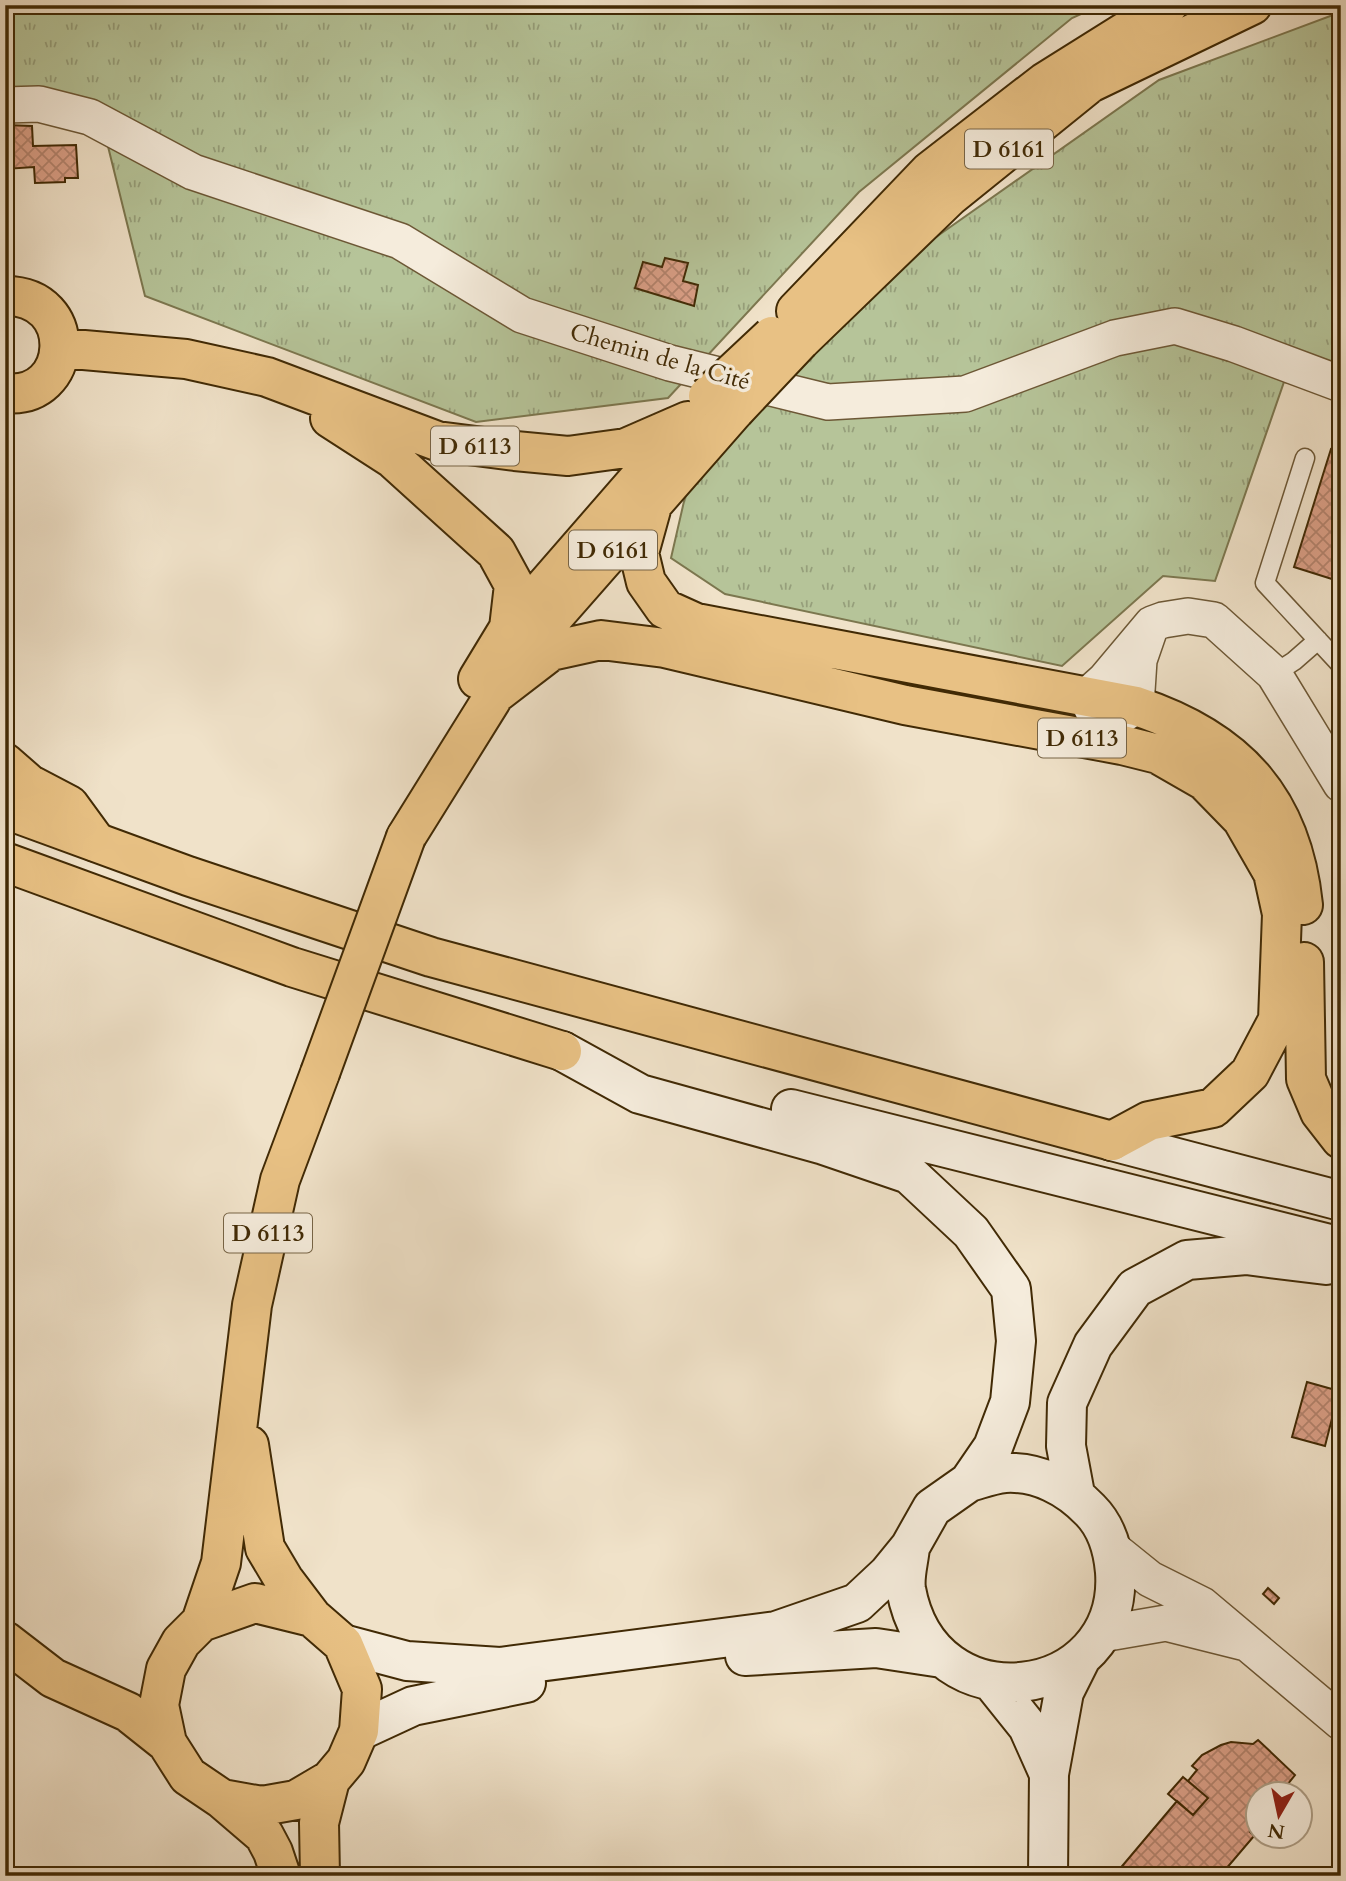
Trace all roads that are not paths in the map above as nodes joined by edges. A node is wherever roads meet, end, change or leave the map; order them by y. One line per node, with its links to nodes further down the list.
1 (1168, 5): 5 (main road, D 6161)
2 (1252, 5): 5 (main road, D 6161)
3 (5, 105): 8 (street, Chemin de la Cité)
4 (5, 296): 6 (main road)
5 (786, 339): 10 (main road, D 6161, bridge)
6 (61, 348): 7 (main road, D 6113); 9 (main road)
7 (267, 377): 10 (main road, D 6113); 14 (main road, D 6113)
8 (1341, 384)
9 (8, 396)
10 (711, 409): 12 (main road, D 6161); 14 (main road, D 6161)
11 (1305, 458): 15 (lane)
12 (652, 506): 18 (main road, D 6161); 20 (main road, D 6113)
13 (1152, 624): 17 (street); 19 (street); 20 (street)
14 (509, 628): 24 (main road, D 6113)
15 (1318, 640): 16 (lane); 17 (lane)
16 (1341, 665)
17 (1274, 674): 22 (street)
18 (495, 694): 20 (main road, D 6113); 24 (main road, D 6113)
19 (1136, 706): 20 (main road, D 6113); 28 (main road, D 6113)
20 (1103, 724): 29 (main road, D 6113)
21 (5, 762): 25 (main road)
22 (1341, 783)
23 (5, 809): 25 (main road)
24 (406, 836): 33 (main road, D 6113, bridge)
25 (96, 842): 29 (main road)
26 (5, 862): 27 (main road)
27 (562, 1051): 31 (main road); 34 (main road)
28 (1341, 1139)
29 (1112, 1141): 30 (main road)
30 (1341, 1202)
31 (1341, 1247)
32 (1341, 1267): 35 (main road)
33 (242, 1398): 38 (main road, D 6113); 39 (main road, D 6113)
34 (969, 1482): 35 (main road); 36 (main road)
35 (1075, 1494): 37 (main road)
36 (910, 1547): 42 (main road); 44 (main road)
37 (1114, 1550): 41 (street); 43 (main road)
38 (312, 1617): 39 (main road); 42 (main road)
39 (201, 1622): 48 (main road)
40 (5, 1641): 48 (main road)
41 (1248, 1643): 43 (street); 46 (street)
42 (343, 1644): 47 (main road)
43 (1092, 1646): 45 (main road); 49 (main road)
44 (942, 1658): 45 (main road); 47 (main road)
45 (992, 1682): 49 (main road)
46 (1341, 1721)
47 (359, 1731): 50 (main road)
48 (167, 1743): 51 (main road)
49 (1049, 1774): 54 (main road)
50 (330, 1780): 51 (main road); 53 (main road)
51 (222, 1799): 52 (main road)
52 (281, 1876)
53 (320, 1876)
54 (1048, 1876)

